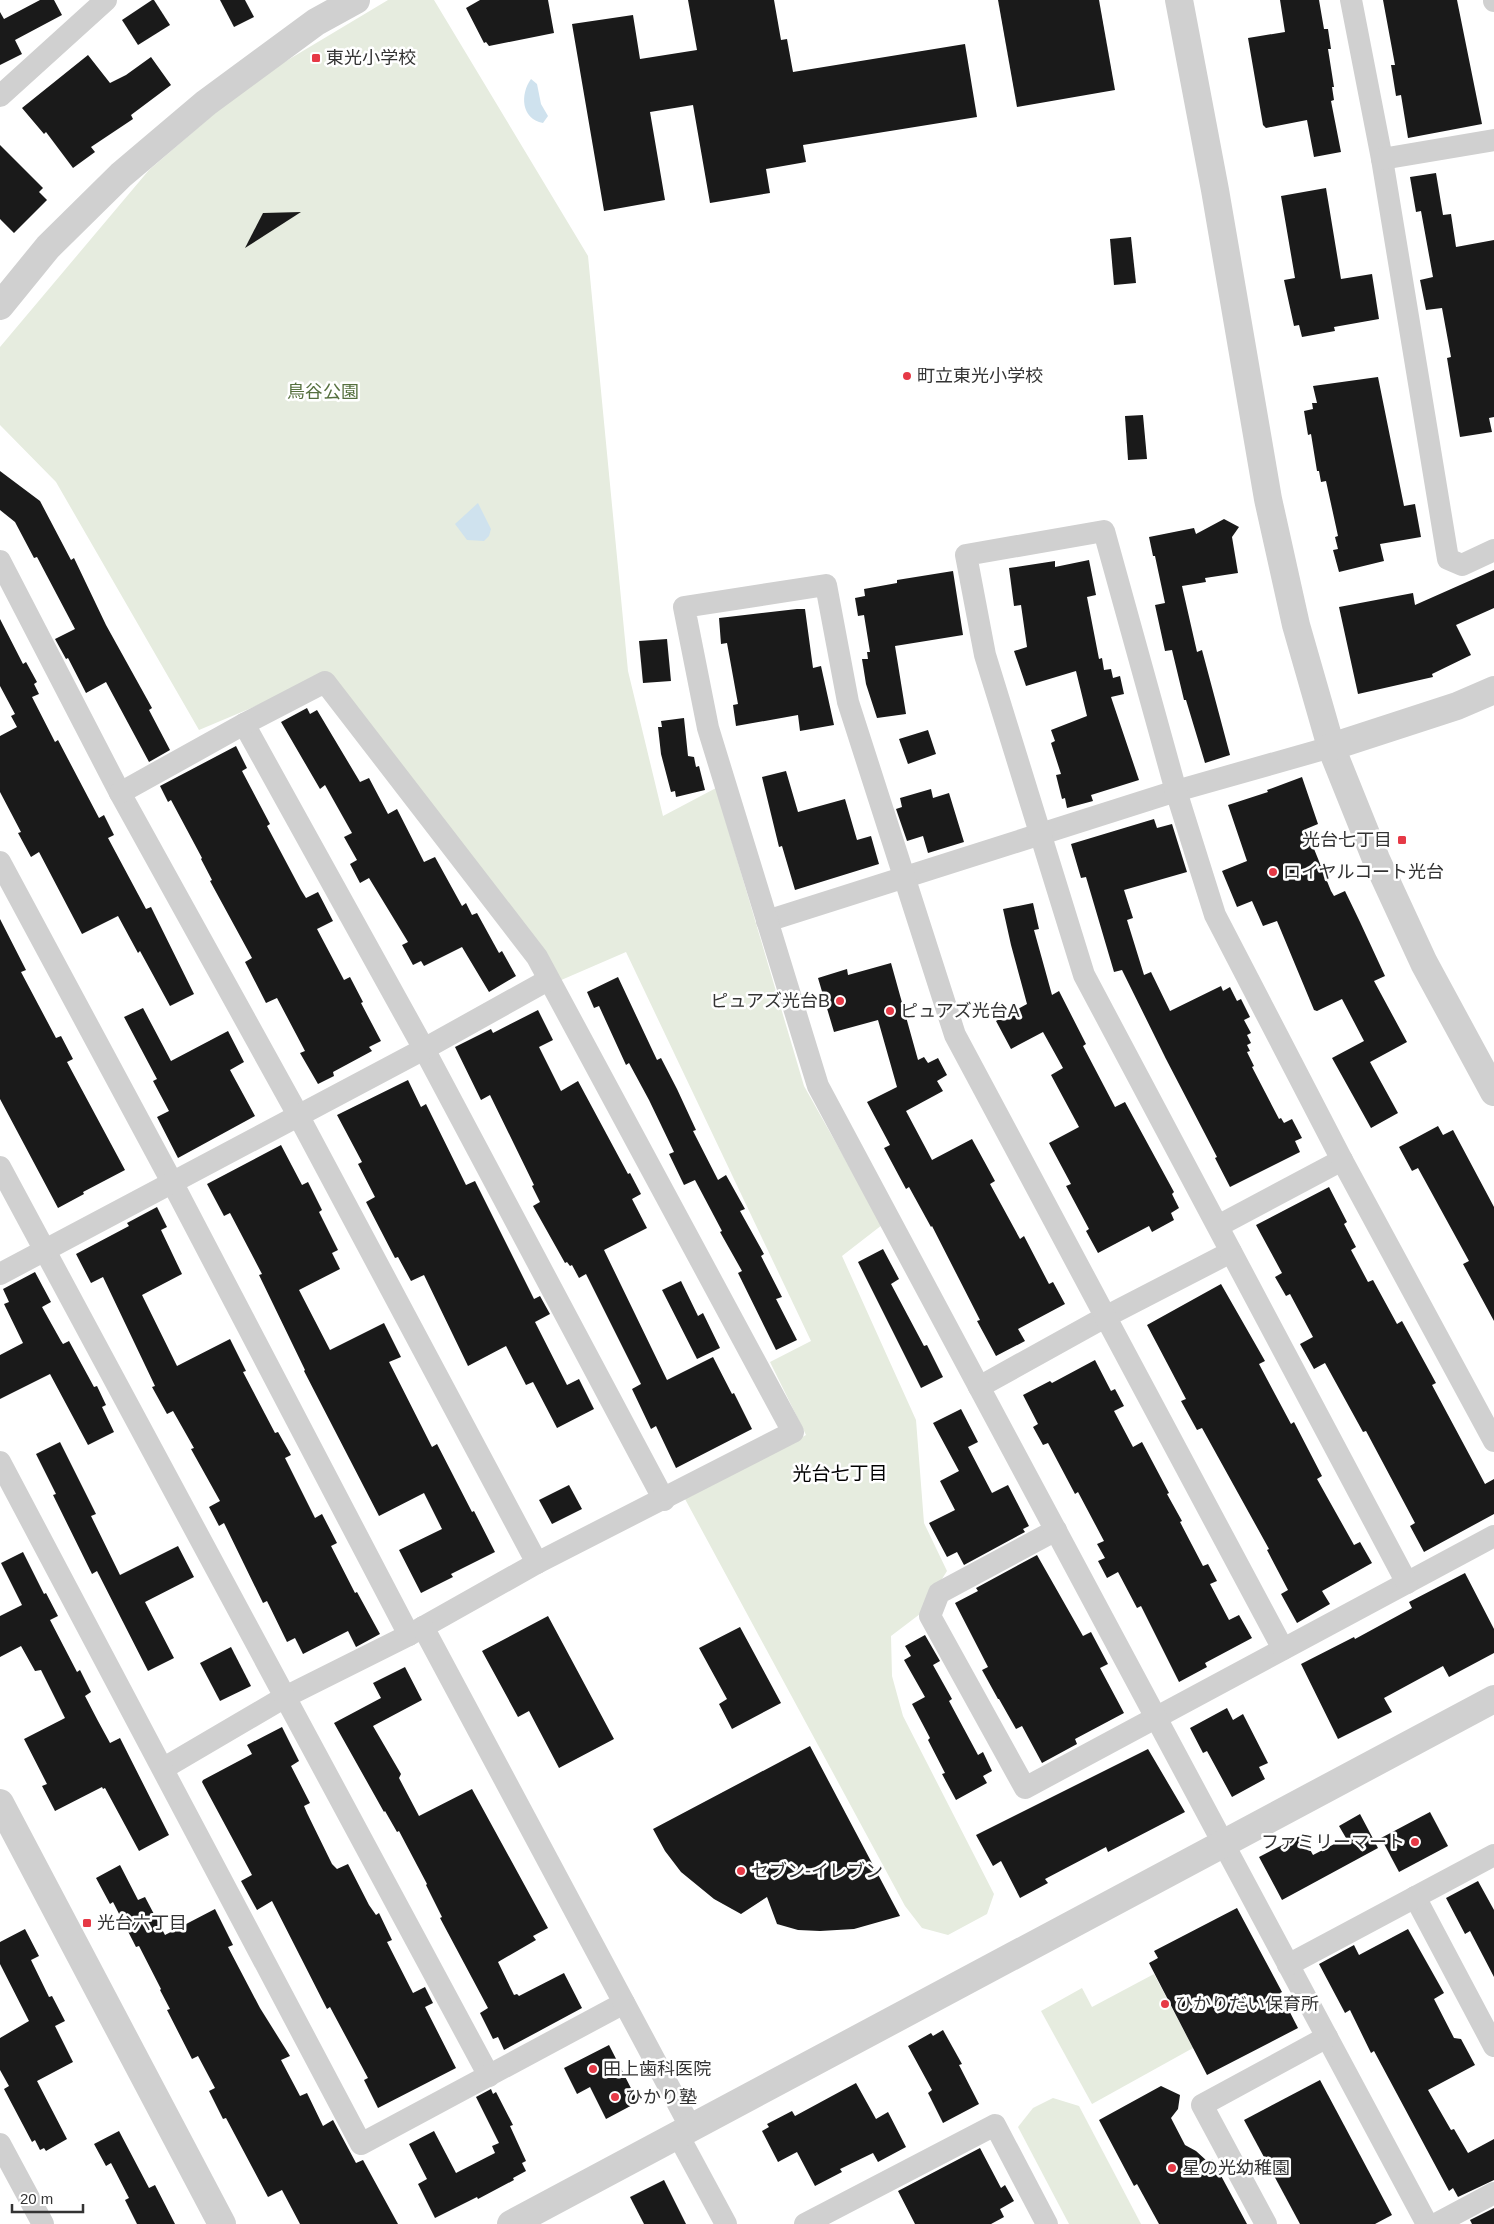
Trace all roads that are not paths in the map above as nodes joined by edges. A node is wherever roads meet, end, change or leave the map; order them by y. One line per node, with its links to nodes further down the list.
1 (356, 0): 8 (street)
2 (1179, 0): 13 (street)
3 (1351, 0): 7 (street)
4 (99, 2): 5 (street)
5 (0, 96)
6 (1494, 140): 7 (street)
7 (1382, 160): 9 (street)
8 (0, 306)
9 (1494, 550)
10 (0, 561): 15 (street)
11 (1494, 690): 13 (street)
12 (244, 724): 15 (street); 20 (street); 21 (street)
13 (1331, 746): 14 (street); 22 (street)
14 (1176, 791): 16 (street); 16 (street); 24 (street)
15 (120, 792): 23 (street)
16 (1040, 835): 18 (street); 27 (street)
17 (0, 862): 26 (street)
18 (903, 877): 19 (street); 19 (street); 31 (street)
19 (767, 921): 32 (street)
20 (548, 980): 21 (street); 35 (street)
21 (424, 1049): 23 (street); 35 (street)
22 (1494, 1092)
23 (298, 1115): 26 (street); 38 (street)
24 (1342, 1160): 27 (street); 33 (street)
25 (0, 1167): 28 (street)
26 (172, 1182): 28 (street); 40 (street)
27 (1218, 1226): 29 (street)
28 (45, 1249): 30 (street); 42 (street)
29 (1231, 1252): 31 (street); 39 (street)
30 (0, 1274)
31 (1106, 1316): 32 (street); 41 (street)
32 (979, 1387): 36 (street)
33 (1494, 1441)
34 (0, 1462): 45 (street)
35 (664, 1500): 38 (street)
36 (1056, 1530): 44 (street); 44 (street)
37 (1494, 1536): 39 (street)
38 (537, 1563): 40 (street)
39 (1408, 1583): 41 (street)
40 (416, 1631): 42 (street); 51 (street)
41 (1283, 1649): 44 (street)
42 (286, 1697): 45 (street); 54 (street)
43 (1494, 1699): 47 (street)
44 (1156, 1718): 47 (street)
45 (164, 1768): 54 (street)
46 (0, 1803): 59 (street)
47 (1223, 1843): 50 (street); 55 (street)
48 (1494, 1855): 49 (street)
49 (1414, 1897): 50 (street); 53 (street)
50 (1288, 1965): 52 (street)
51 (624, 2003): 54 (street); 55 (street)
52 (1327, 2037): 64 (street); 65 (street)
53 (1494, 2046)
54 (489, 2076)
55 (684, 2131): 60 (street); 61 (street)
56 (0, 2144): 58 (street)
57 (1494, 2193): 66 (street)
58 (43, 2224)
59 (222, 2224)
60 (511, 2224)
61 (726, 2224)
62 (805, 2224): 63 (street)
63 (1046, 2224)
64 (1266, 2224)
65 (1427, 2224)
66 (1436, 2224)

